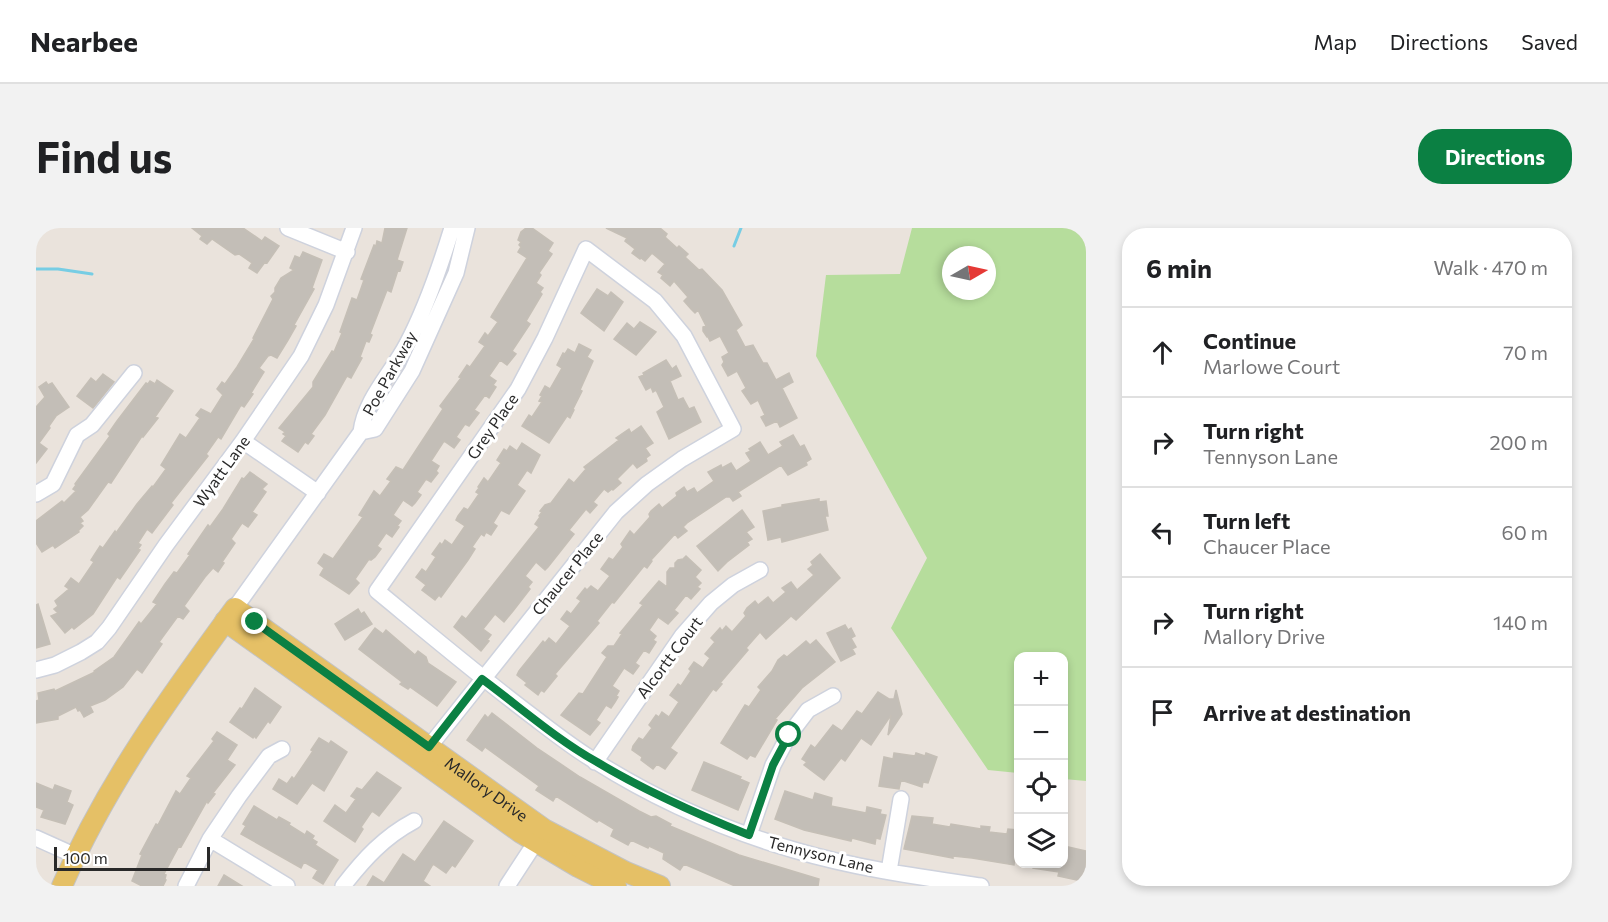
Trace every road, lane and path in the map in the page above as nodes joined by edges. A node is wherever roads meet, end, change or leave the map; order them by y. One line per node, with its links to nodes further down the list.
1 (288, 228): 6 (street)
2 (354, 228): 6 (street, Wyatt Lane)
3 (452, 228): 8 (street, Poe Parkway)
4 (467, 228): 8 (street, Poe Parkway)
5 (586, 249): 13 (street, Grey Place); 16 (street, Chaucer Place)
6 (347, 252): 9 (street, Wyatt Lane)
7 (134, 373): 11 (street)
8 (362, 432): 10 (street)
9 (243, 441): 10 (street); 15 (street, Wyatt Lane)
10 (318, 493): 14 (street)
11 (36, 494)
12 (760, 570): 20 (street, Alcortt Court)
13 (377, 591): 16 (street, Tennyson Lane)
14 (230, 614): 18 (main road, Mallory Drive); 24 (main road); 27 (main road)
15 (36, 670)
16 (482, 679): 18 (street, Chaucer Place); 20 (street, Tennyson Lane)
17 (833, 696): 23 (street)
18 (429, 747): 24 (main road, Mallory Drive)
19 (282, 749): 26 (street)
20 (595, 762): 23 (street, Tennyson Lane)
21 (901, 799): 28 (street)
22 (414, 821): 33 (street)
23 (749, 835): 28 (street, Tennyson Lane)
24 (540, 836): 34 (street); 35 (main road); 36 (main road, Mallory Drive)
25 (36, 838): 27 (street)
26 (210, 840): 31 (street); 32 (street)
27 (76, 856): 30 (main road)
28 (889, 871): 29 (street, Tennyson Lane)
29 (958, 884): 37 (street, Tennyson Lane)
30 (62, 886)
31 (186, 886)
32 (287, 886)
33 (343, 886)
34 (507, 886)
35 (616, 886)
36 (660, 886)
37 (981, 886)

